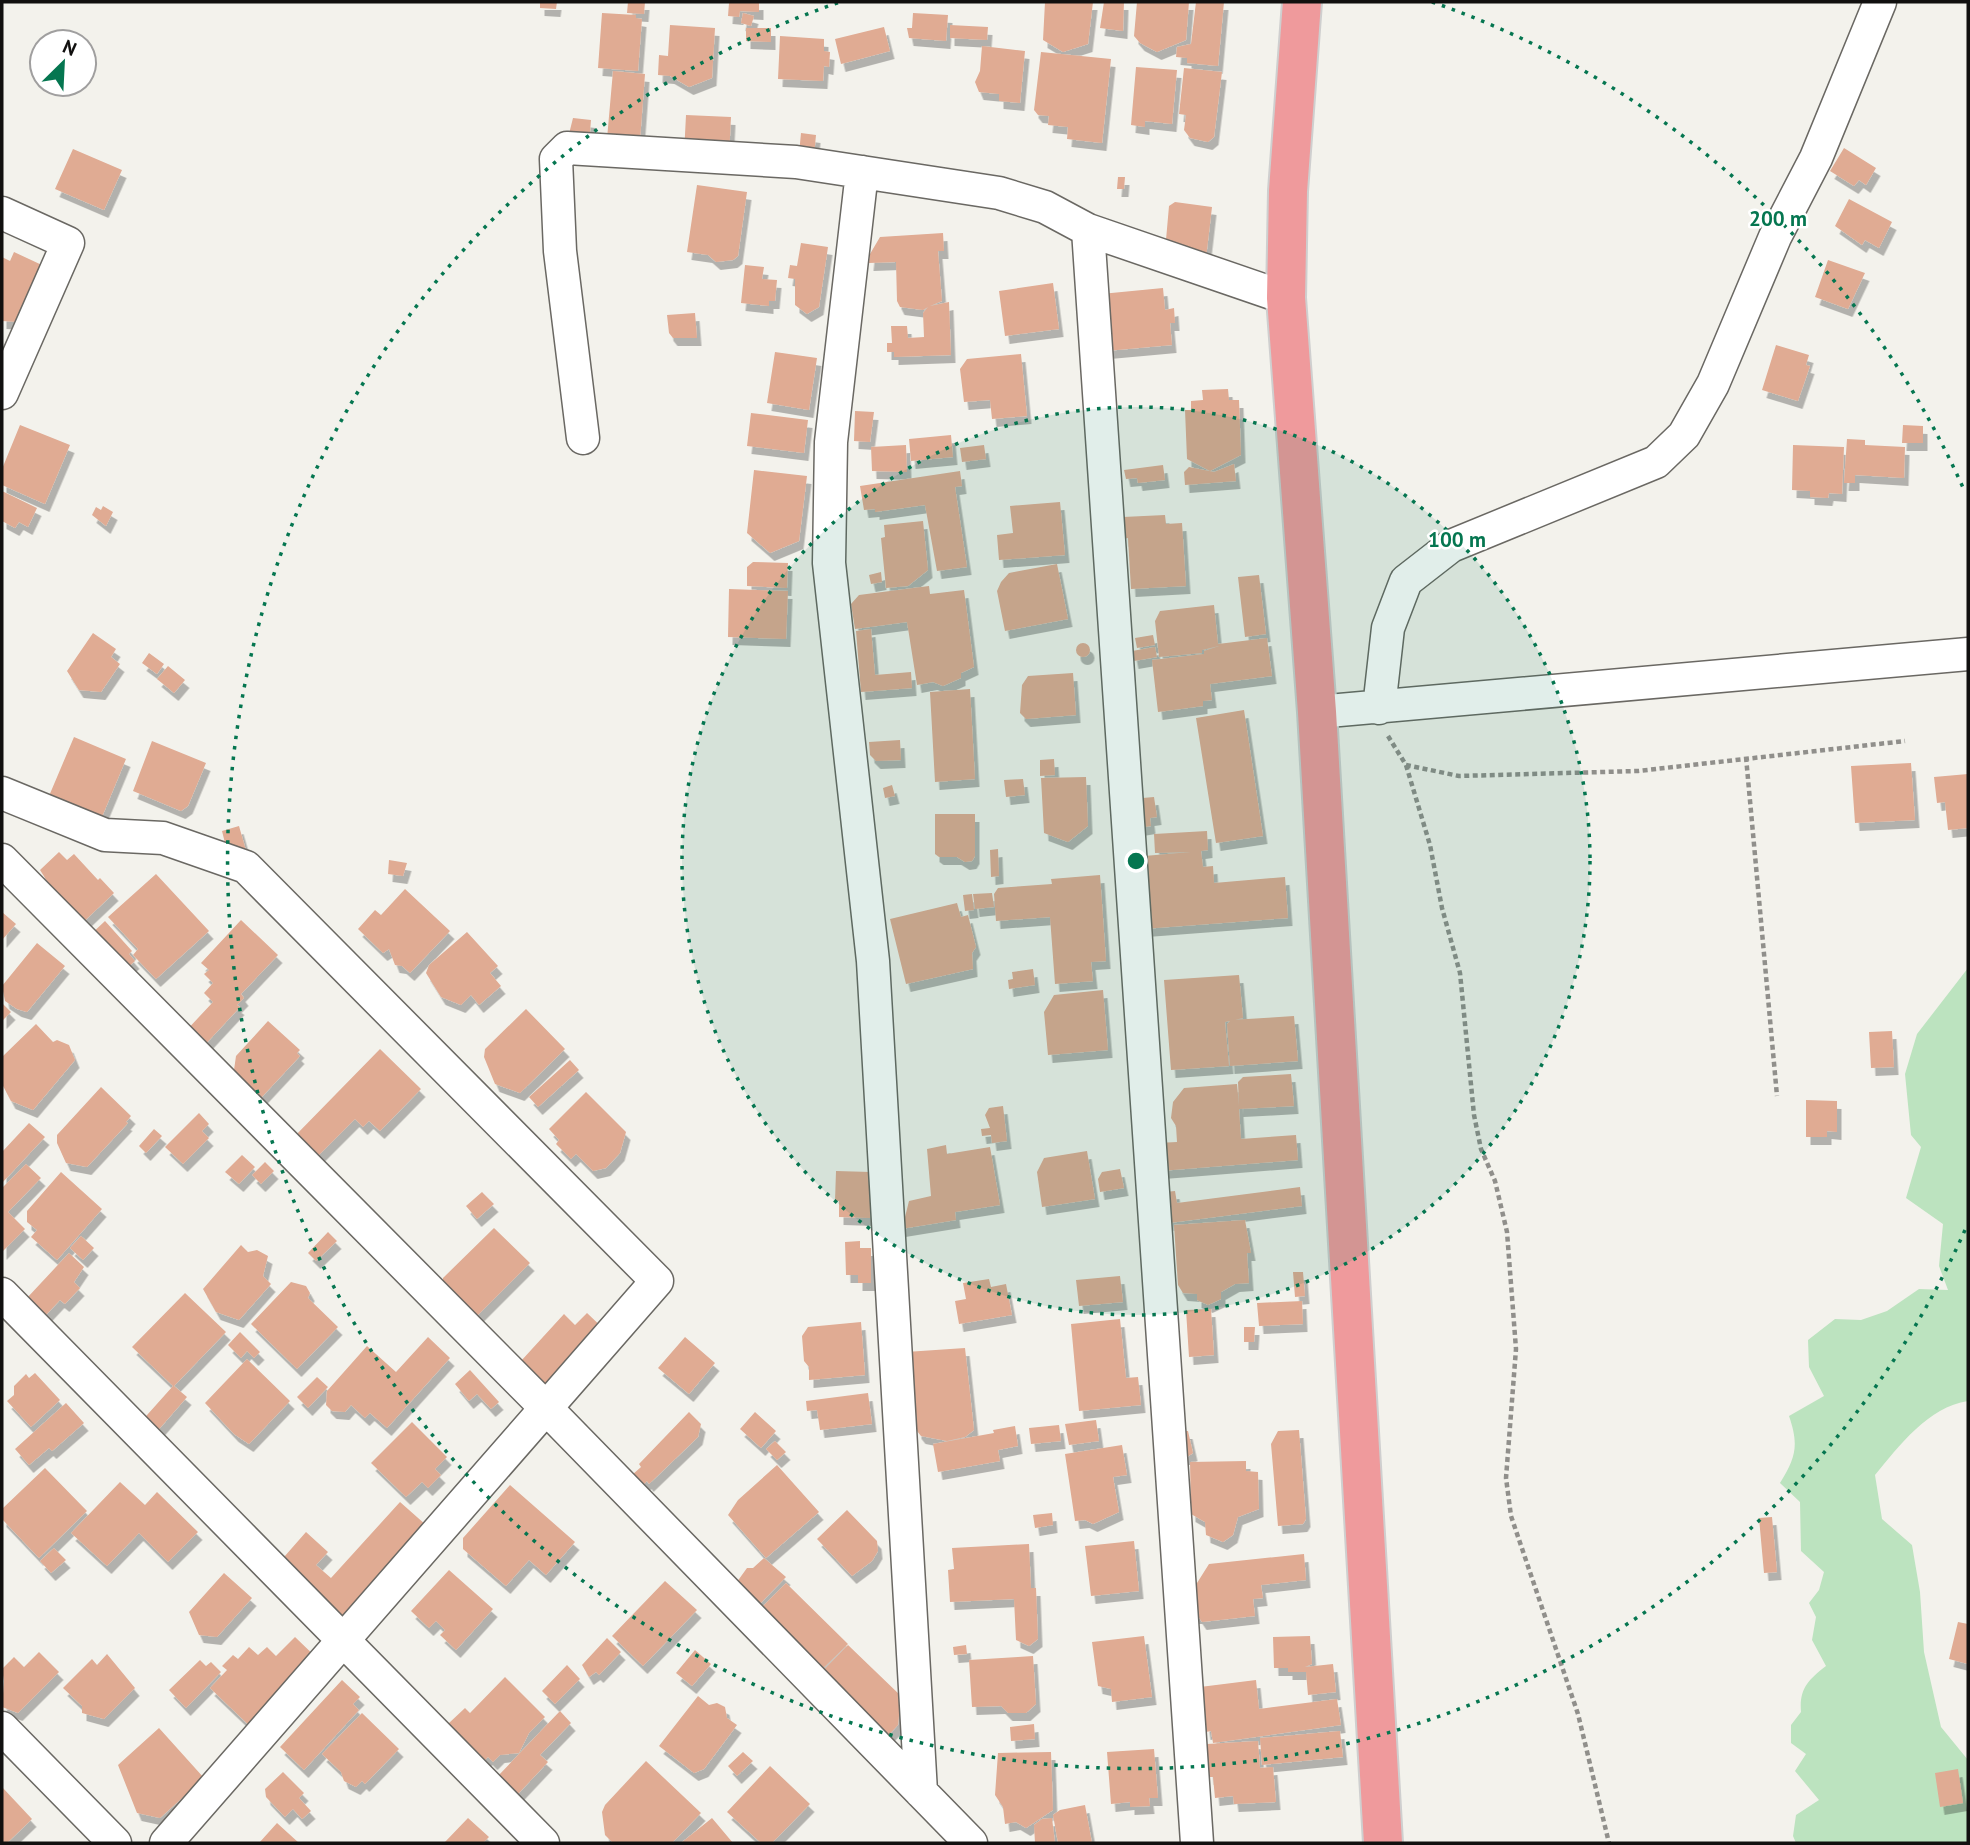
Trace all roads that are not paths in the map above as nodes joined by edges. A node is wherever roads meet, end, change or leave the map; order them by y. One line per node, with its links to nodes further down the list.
1 (1302, 2): 6 (main road)
2 (1880, 2): 10 (street)
3 (862, 172): 5 (street); 8 (street); 18 (street)
4 (2, 213): 7 (street)
5 (1088, 230): 6 (street); 23 (street)
6 (1286, 298): 11 (main road)
7 (2, 393)
8 (583, 438)
9 (1968, 654): 10 (street)
10 (1379, 708): 11 (street)
11 (1317, 712): 24 (main road)
12 (2, 793): 15 (street)
13 (2, 860): 15 (street)
14 (2, 1294): 16 (street)
15 (546, 1408): 16 (street); 18 (street)
16 (343, 1640): 20 (street); 21 (street)
17 (2, 1728): 19 (street)
18 (921, 1792): 22 (street)
19 (115, 1843)
20 (166, 1843)
21 (543, 1843)
22 (971, 1843)
23 (1197, 1843)
24 (1383, 1843)

